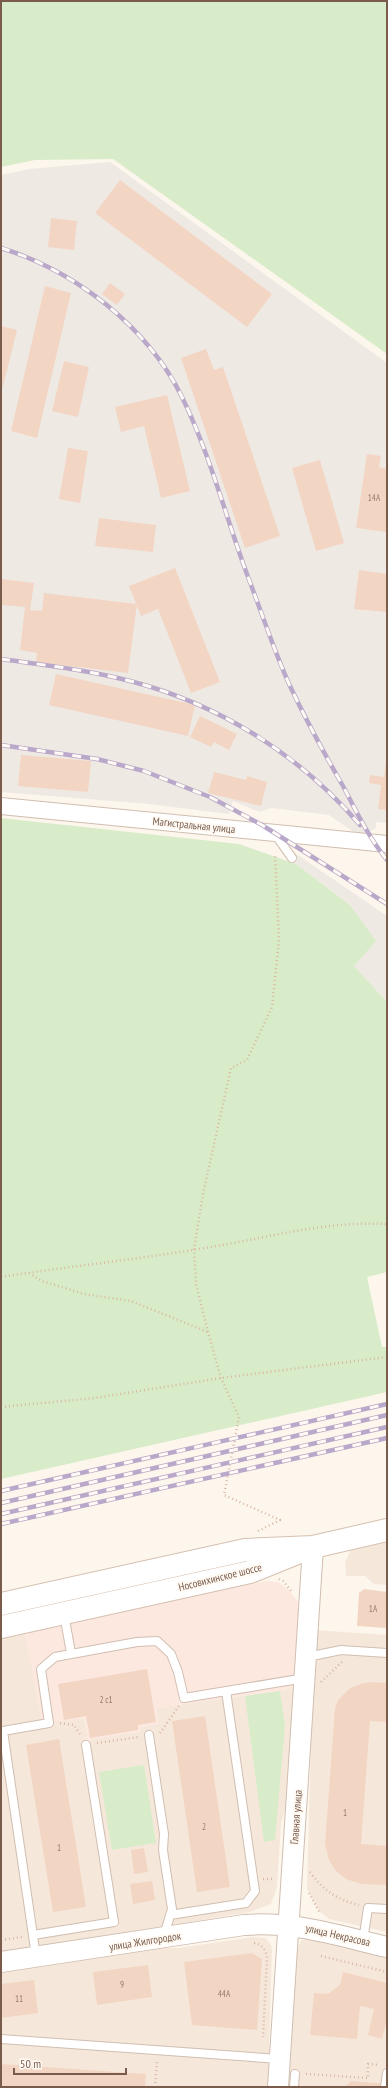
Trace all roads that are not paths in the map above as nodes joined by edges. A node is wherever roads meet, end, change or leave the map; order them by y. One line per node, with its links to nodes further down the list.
1 (1, 806): 2 (street, Магистральная улица)
2 (274, 833): 3 (street, Магистральная улица); 4 (lane)
3 (387, 844)
4 (292, 858)
5 (387, 1531): 6 (main road)
6 (313, 1547): 7 (main road, Носовихинское шоссе); 8 (main road, Носовихинское шоссе); 12 (street, Главная улица)
7 (1, 1604)
8 (63, 1613): 9 (main road, Носовихинское шоссе); 10 (lane)
9 (1, 1627)
10 (71, 1653): 14 (lane); 20 (lane)
11 (387, 1653): 12 (lane)
12 (306, 1657): 13 (street, Главная улица)
13 (305, 1678): 14 (lane); 19 (street, Главная улица)
14 (226, 1691): 18 (lane)
15 (149, 1735): 18 (lane)
16 (86, 1745): 20 (lane)
17 (387, 1909): 22 (lane)
18 (170, 1915): 21 (lane)
19 (289, 1925): 21 (street, улица Жилгородок); 22 (street, улица Некрасова); 27 (street, Главная улица)
20 (33, 1935): 24 (lane)
21 (167, 1938): 24 (street, улица Жилгородок)
22 (363, 1941): 23 (street, улица Некрасова)
23 (387, 1947)
24 (36, 1957): 25 (street, улица Жилгородок)
25 (1, 1962)
26 (1, 2039): 27 (lane)
27 (272, 2058): 30 (street, Главная улица)
28 (386, 2070): 32 (lane)
29 (295, 2074): 31 (lane)
30 (278, 2087)
31 (294, 2087)
32 (385, 2087)

